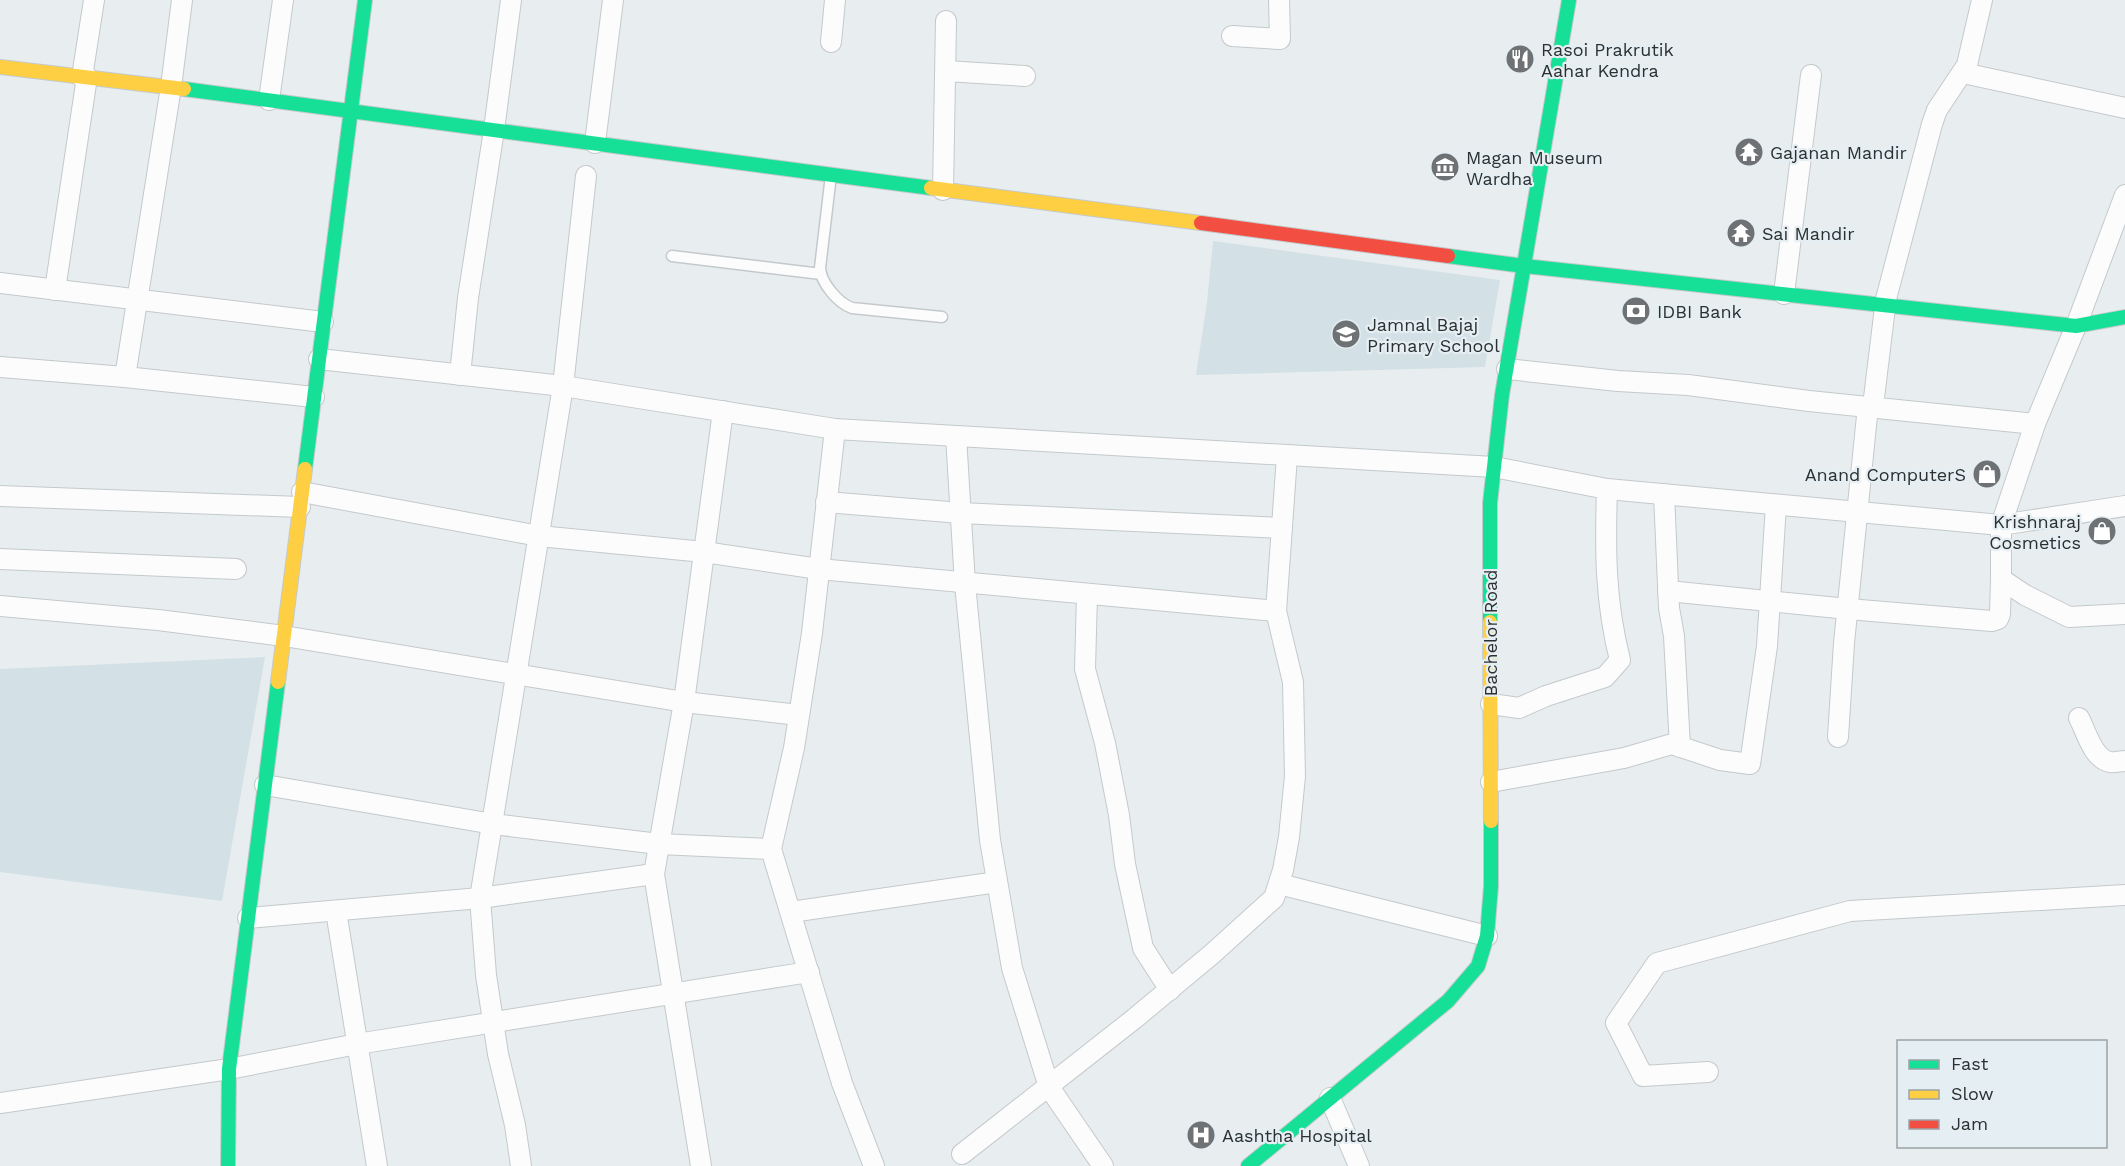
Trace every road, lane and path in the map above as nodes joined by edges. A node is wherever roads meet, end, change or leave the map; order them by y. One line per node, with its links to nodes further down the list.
1 (94, 0): 19 (street)
2 (182, 0): 20 (street)
3 (283, 0): 21 (street)
4 (365, 0): 23 (street)
5 (511, 0): 24 (street)
6 (613, 0): 25 (street)
7 (835, 0): 13 (street)
8 (1279, 0): 12 (street)
9 (1569, 0): 31 (street, Bachelor Road)
10 (1982, 0): 16 (street)
11 (946, 21): 15 (street)
12 (1232, 36)
13 (831, 42)
14 (0, 67): 19 (street)
15 (946, 71): 18 (street); 28 (street)
16 (1963, 73): 22 (street); 37 (street)
17 (1811, 75): 35 (street)
18 (1025, 76)
19 (84, 77): 20 (street); 34 (street)
20 (171, 87): 21 (street); 36 (street)
21 (269, 100): 23 (street)
22 (2125, 108)
23 (350, 111): 24 (street); 40 (street)
24 (494, 130): 25 (street); 45 (street)
25 (595, 143): 26 (street)
26 (831, 175): 28 (street); 32 (lane)
27 (586, 176): 47 (street)
28 (943, 189): 31 (street)
29 (2125, 195): 41 (street)
30 (672, 256): 32 (lane)
31 (1524, 266): 35 (street); 44 (street, Bachelor Road)
32 (820, 274): 39 (lane)
33 (0, 283): 34 (street)
34 (55, 290): 36 (street)
35 (1784, 294): 37 (street)
36 (138, 300): 40 (street); 46 (street)
37 (1885, 305): 41 (street); 49 (street)
38 (2125, 316): 41 (street)
39 (942, 317)
40 (323, 322): 42 (street)
41 (2076, 326): 51 (street)
42 (318, 358): 45 (street); 48 (street)
43 (0, 368): 46 (street)
44 (1507, 369): 49 (street); 55 (street, Bachelor Road)
45 (460, 375): 47 (street)
46 (125, 377): 48 (street)
47 (563, 386): 50 (street); 67 (street)
48 (314, 397): 59 (street)
49 (1871, 406): 51 (street); 63 (street)
50 (723, 411): 52 (street); 68 (street)
51 (2035, 424): 65 (street)
52 (835, 429): 53 (street); 60 (street)
53 (956, 436): 54 (street); 64 (street)
54 (1287, 456): 55 (street); 66 (street)
55 (1494, 467): 56 (street); 84 (street, Bachelor Road)
56 (1607, 489): 57 (street); 84 (street)
57 (1664, 494): 61 (street); 74 (street)
58 (0, 496): 59 (street)
59 (301, 500): 67 (street); 81 (street)
60 (826, 502): 64 (street); 71 (street)
61 (1776, 505): 63 (street); 76 (street)
62 (2125, 506): 65 (street)
63 (1856, 512): 65 (street); 78 (street)
64 (961, 513): 66 (street); 73 (street)
65 (2001, 525): 72 (street)
66 (1282, 528): 79 (street)
67 (539, 536): 68 (street); 82 (street)
68 (704, 552): 71 (street); 83 (street)
69 (0, 559): 70 (street)
70 (236, 569)
71 (819, 569): 73 (street); 85 (street)
72 (2001, 579): 78 (street); 80 (street)
73 (965, 584): 75 (street); 96 (street)
74 (1668, 591): 76 (street); 88 (street)
75 (1087, 595): 79 (street); 105 (street)
76 (1770, 601): 78 (street); 88 (street)
77 (0, 606): 81 (street)
78 (1848, 609): 87 (street)
79 (1276, 611): 97 (street)
80 (2125, 614)
81 (284, 636): 82 (street); 91 (street)
82 (517, 675): 83 (street); 92 (street)
83 (684, 702): 85 (street); 93 (street)
84 (1491, 704): 90 (street, Bachelor Road)
85 (799, 716): 94 (street)
86 (2079, 718): 89 (street)
87 (1838, 737)
88 (1680, 747): 90 (street)
89 (2125, 761)
90 (1491, 782): 103 (street, Bachelor Road)
91 (265, 785): 92 (street); 102 (street)
92 (493, 824): 93 (street); 99 (street)
93 (659, 844): 94 (street); 95 (street)
94 (771, 849): 101 (street)
95 (654, 874): 99 (street); 106 (street)
96 (997, 882): 101 (street); 111 (street)
97 (1279, 884): 103 (street); 105 (street)
98 (2125, 895): 110 (street)
99 (480, 898): 100 (street); 107 (street)
100 (336, 910): 102 (street); 108 (street)
101 (791, 912): 104 (street)
102 (248, 918): 109 (street)
103 (1487, 936): 112 (street, Bachelor Road)
104 (810, 972): 106 (street); 119 (street)
105 (1170, 990): 111 (street)
106 (674, 994): 107 (street); 118 (street)
107 (493, 1022): 108 (street); 117 (street)
108 (357, 1044): 109 (street); 116 (street)
109 (229, 1069): 113 (street); 115 (street)
110 (1708, 1071)
111 (1049, 1087): 114 (street); 120 (street)
112 (1330, 1098): 121 (street, Bachelor Road); 122 (street)
113 (0, 1103)
114 (962, 1154)
115 (228, 1166)
116 (377, 1166)
117 (521, 1166)
118 (701, 1166)
119 (874, 1166)
120 (1103, 1166)
121 (1248, 1166)
122 (1359, 1166)

